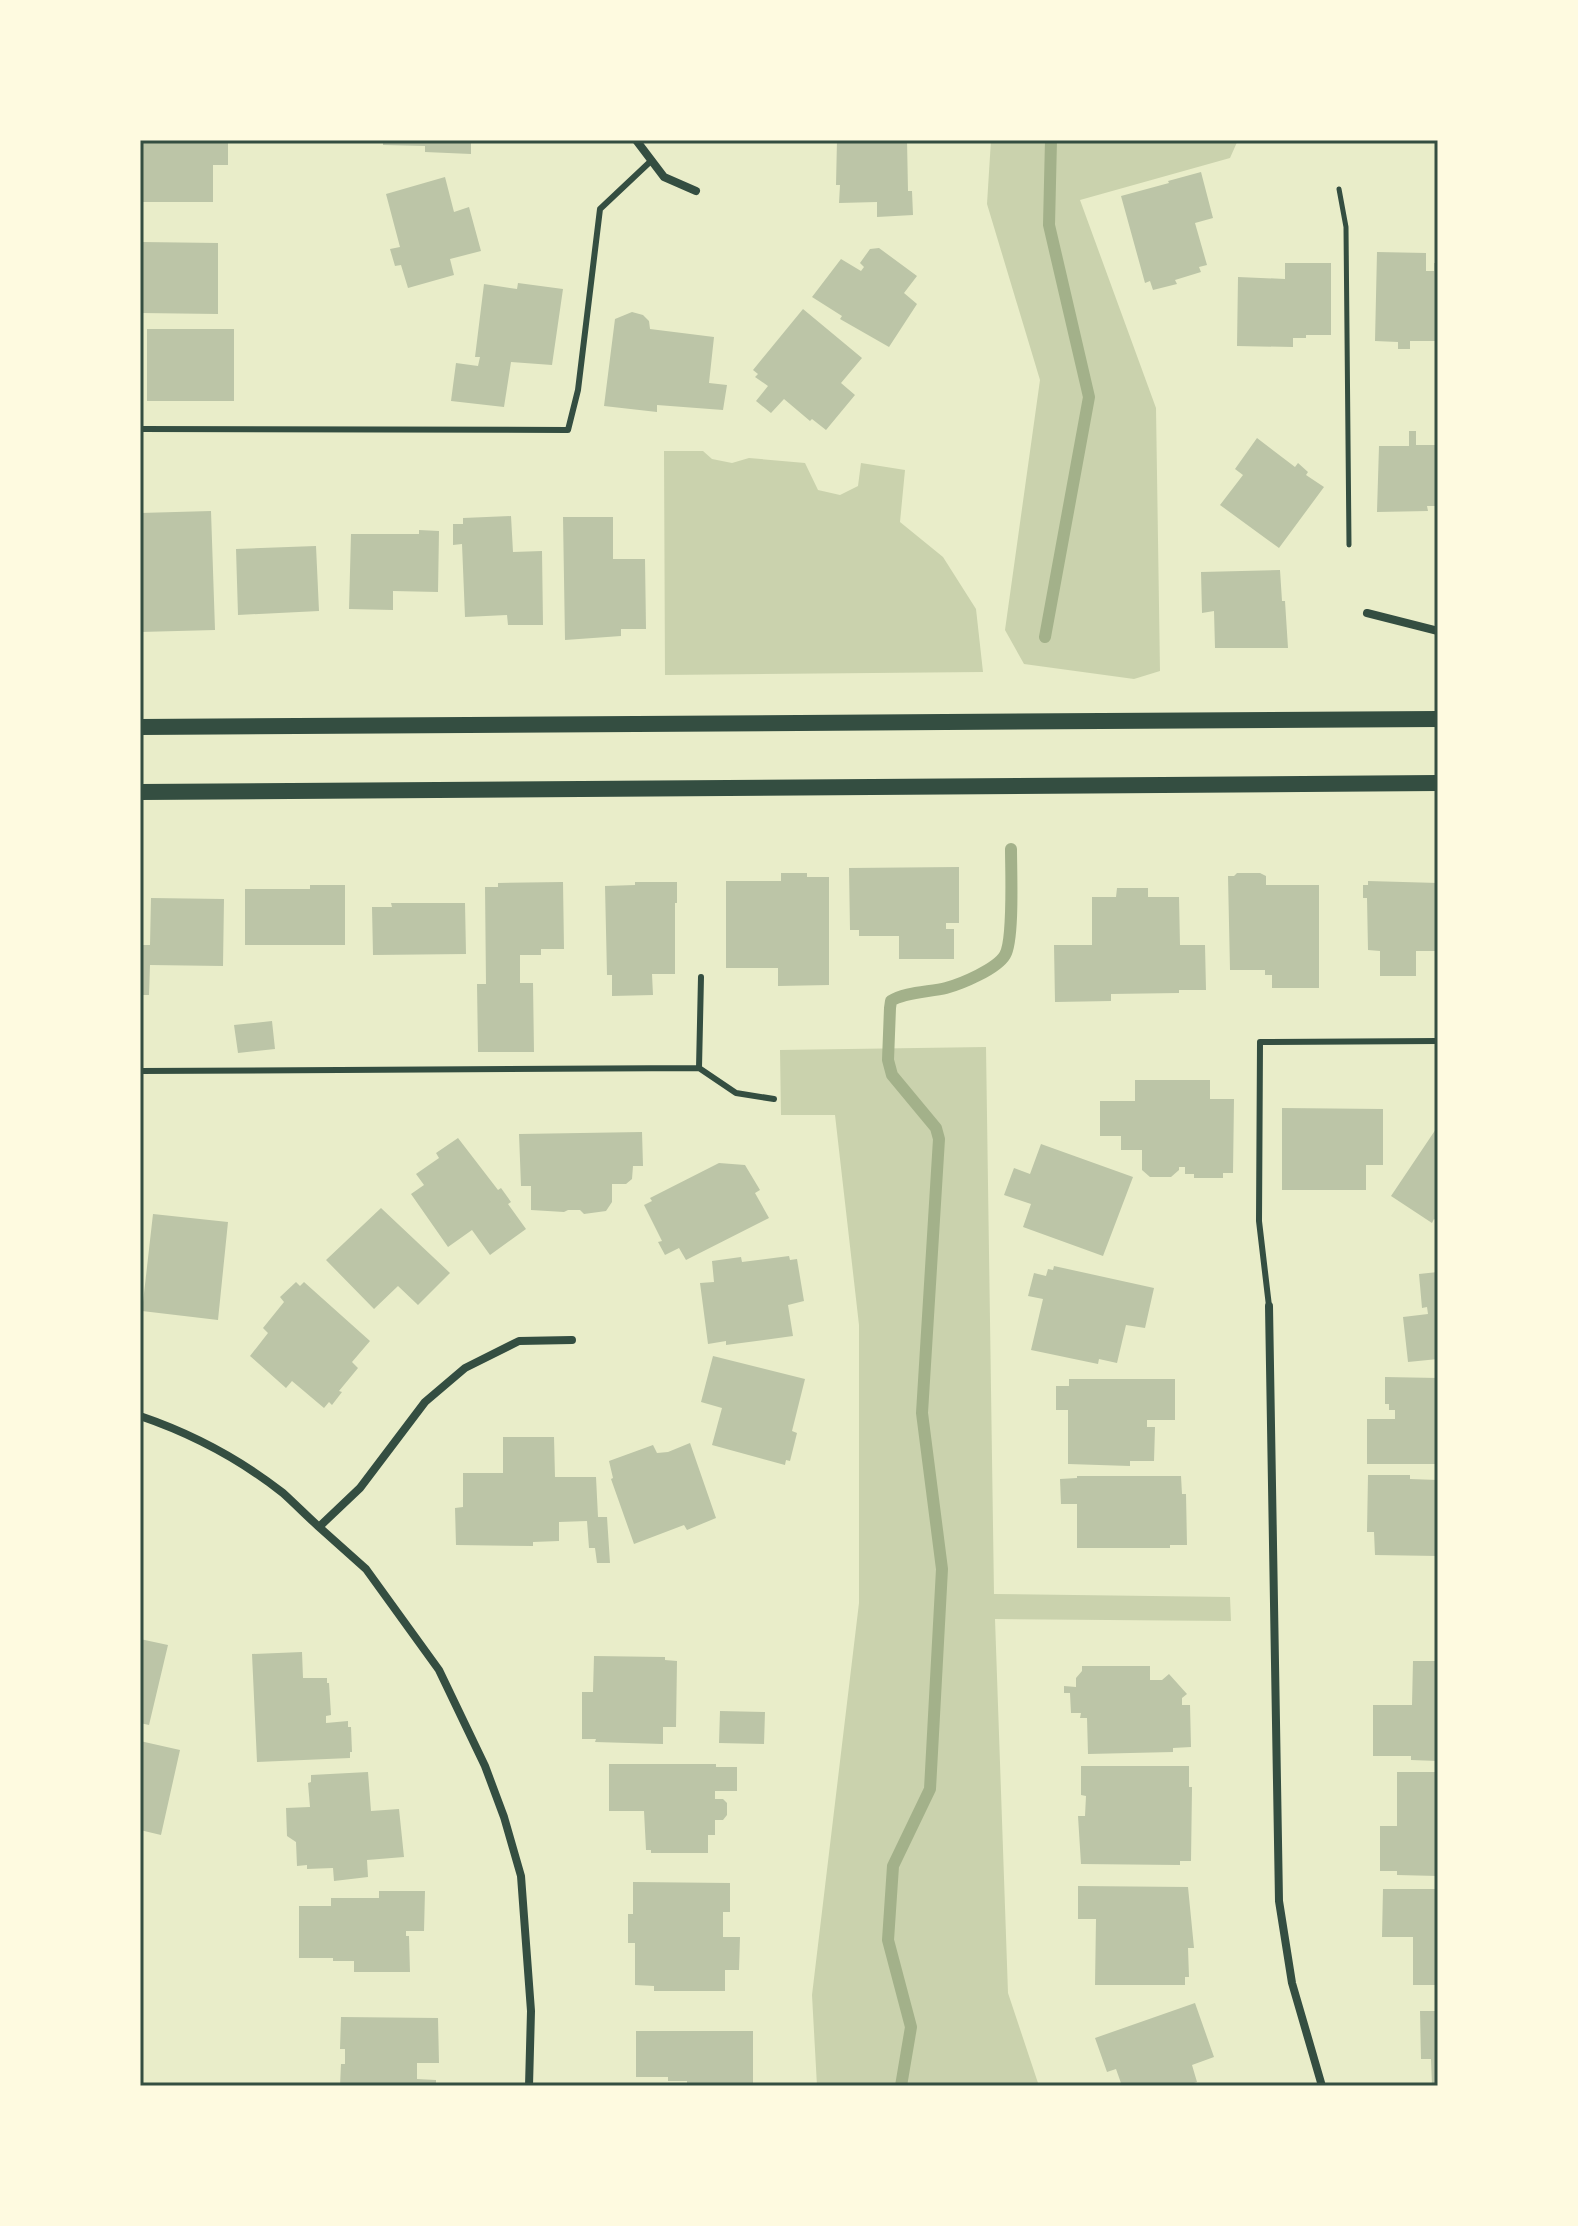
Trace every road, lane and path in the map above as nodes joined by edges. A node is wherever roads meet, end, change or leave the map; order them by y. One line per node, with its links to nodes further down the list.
1 (636, 140): 2 (street)
2 (652, 160): 4 (street); 5 (lane)
3 (1339, 189): 6 (path)
4 (696, 191)
5 (140, 429)
6 (1349, 545)
7 (1367, 613): 8 (street)
8 (1438, 631)
9 (1438, 719): 10 (main road)
10 (140, 727)
11 (1438, 783): 12 (main road)
12 (140, 792)
13 (701, 977): 15 (lane)
14 (1438, 1041): 18 (lane)
15 (699, 1068): 16 (lane); 17 (lane)
16 (140, 1071)
17 (774, 1099)
18 (1269, 1306): 23 (street)
19 (572, 1340): 21 (street)
20 (140, 1416): 21 (street)
21 (319, 1527): 22 (street)
22 (529, 2086)
23 (1322, 2086)

